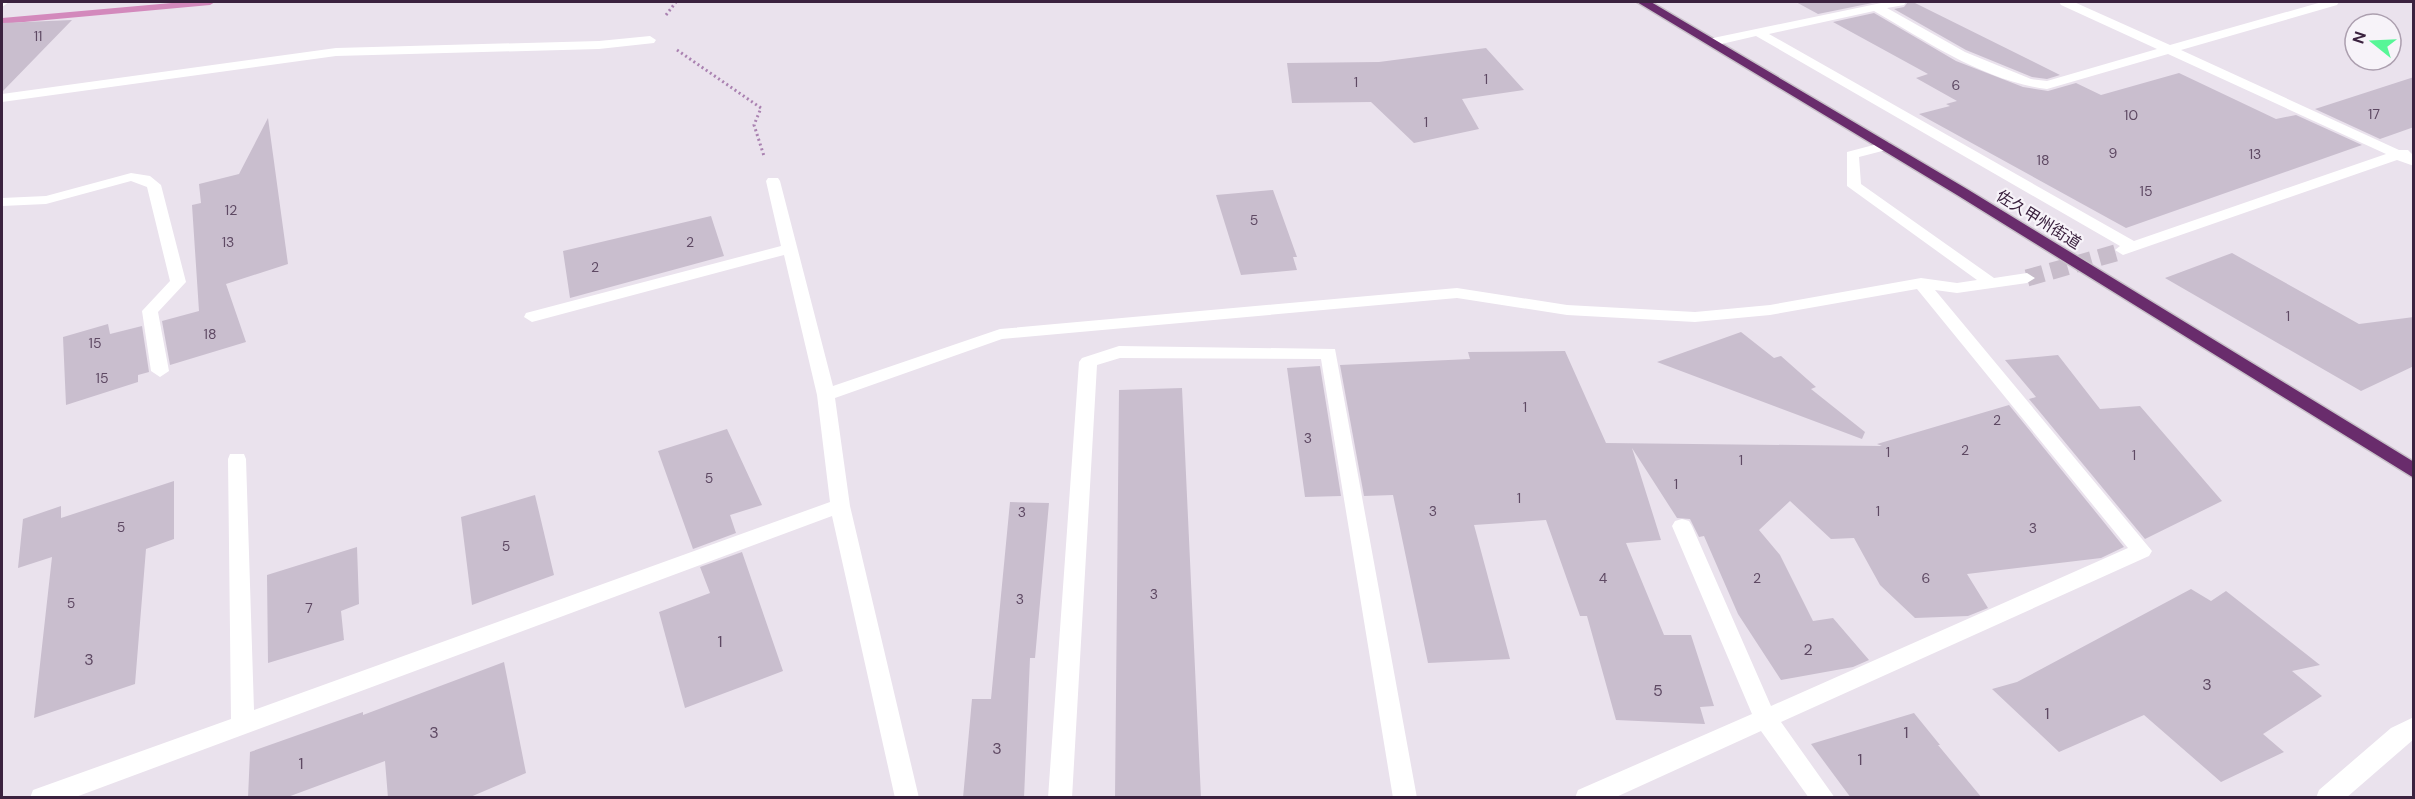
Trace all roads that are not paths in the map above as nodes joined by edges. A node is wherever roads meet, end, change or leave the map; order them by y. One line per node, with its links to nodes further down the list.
1 (1643, 2): 8 (highway, 佐久甲州街道)
2 (1900, 2): 5 (street)
3 (2065, 2): 9 (street)
4 (2333, 2): 9 (street)
5 (1875, 7): 6 (street); 9 (street)
6 (1759, 33): 8 (street); 13 (street)
7 (650, 40): 10 (street)
8 (1713, 42): 11 (highway, 佐久甲州街道)
9 (2169, 49): 13 (street)
10 (2, 98)
11 (1885, 146): 20 (street); 27 (highway, 佐久甲州街道)
12 (2414, 149): 13 (street)
13 (2398, 155): 14 (street)
14 (2414, 162)
15 (773, 181): 17 (street)
16 (2, 202): 24 (street)
17 (790, 249): 21 (street); 25 (street)
18 (2026, 278): 20 (street)
19 (1921, 283): 20 (street); 22 (street); 30 (street)
20 (1991, 283)
21 (532, 317)
22 (1167, 320): 23 (street); 25 (street)
23 (1167, 352): 35 (street); 36 (street)
24 (160, 371)
25 (826, 395): 28 (street)
26 (237, 459): 31 (street)
27 (2414, 471)
28 (840, 506): 31 (street); 34 (street)
29 (1682, 526): 30 (street)
30 (1765, 719): 37 (street); 38 (street)
31 (243, 725): 33 (street)
32 (2414, 727): 39 (street)
33 (42, 798)
34 (907, 798)
35 (1060, 798)
36 (1405, 798)
37 (1587, 798)
38 (1823, 798)
39 (2328, 798)

